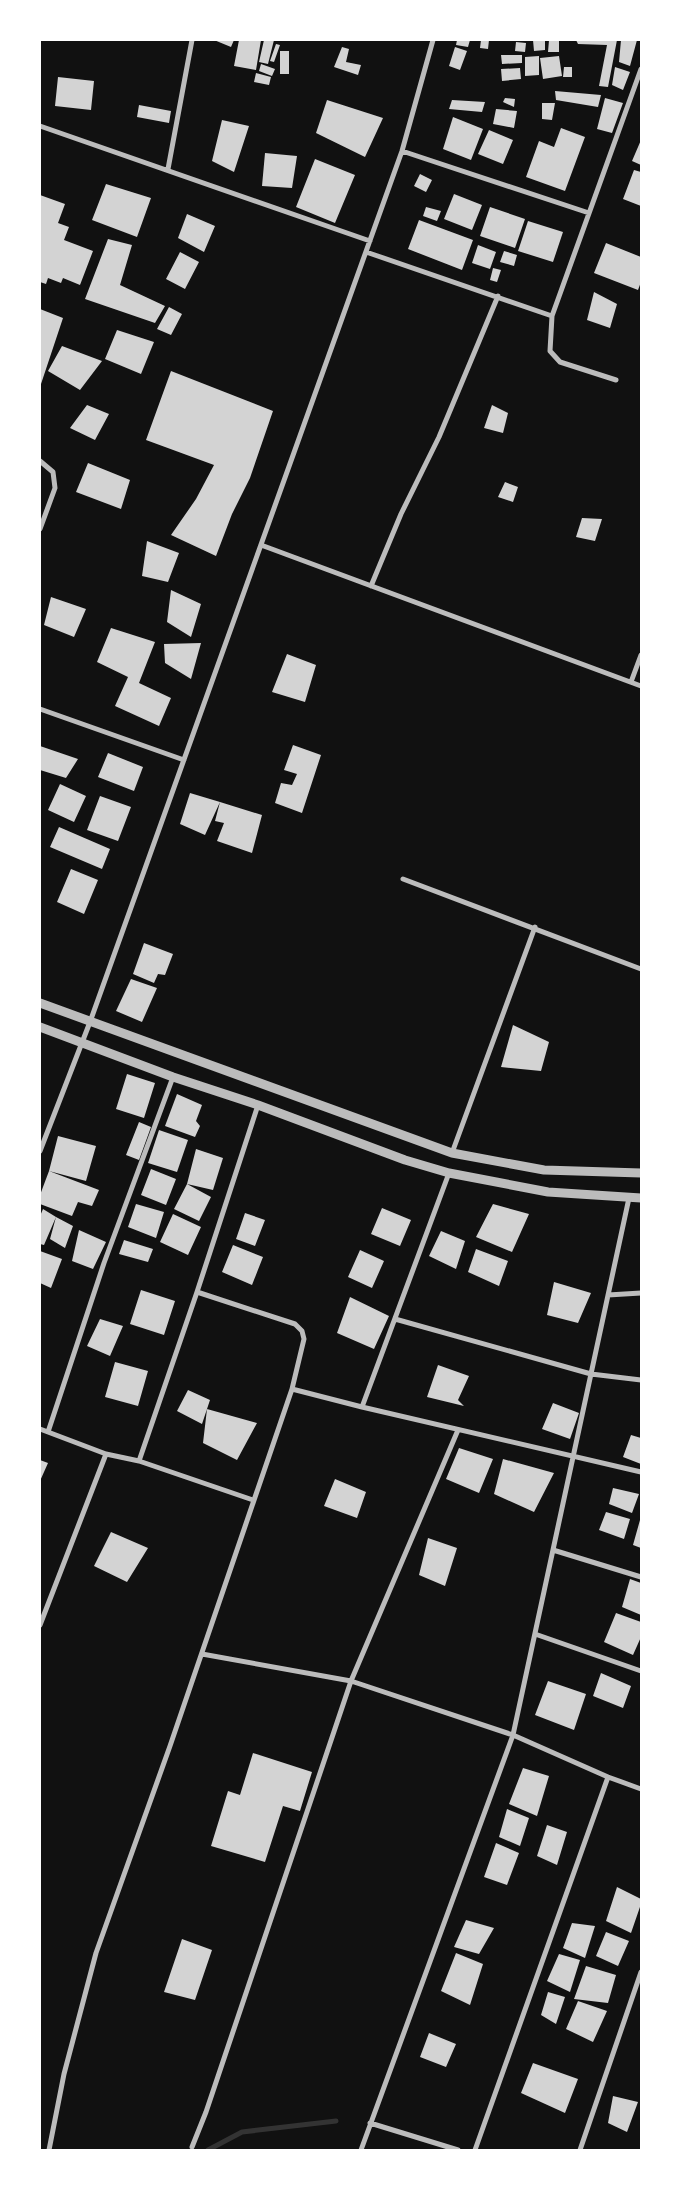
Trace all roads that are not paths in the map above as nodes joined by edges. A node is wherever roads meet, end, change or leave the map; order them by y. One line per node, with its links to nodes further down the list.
1 (192, 40): 6 (street)
2 (433, 40): 5 (street)
3 (641, 69): 7 (street)
4 (40, 126): 6 (street)
5 (402, 151): 7 (street); 8 (street)
6 (168, 169): 8 (street)
7 (589, 213): 11 (street)
8 (370, 241): 9 (street)
9 (366, 252): 10 (street); 15 (street)
10 (498, 296): 11 (street); 16 (street)
11 (552, 316): 12 (street)
12 (616, 380)
13 (40, 461): 14 (street)
14 (40, 529)
15 (261, 545): 16 (street); 21 (street)
16 (371, 586): 18 (street)
17 (641, 655): 18 (street)
18 (631, 682): 19 (street)
19 (641, 686)
20 (40, 709): 21 (street)
21 (184, 760): 26 (street)
22 (403, 878): 23 (street)
23 (535, 927): 24 (street); 32 (street)
24 (641, 969)
25 (40, 1003): 26 (street)
26 (90, 1022): 28 (street); 32 (street)
27 (40, 1027): 28 (street)
28 (82, 1043): 29 (street); 31 (street)
29 (173, 1077): 30 (street); 47 (street)
30 (258, 1104): 33 (street); 37 (street)
31 (40, 1151)
32 (452, 1153): 34 (street)
33 (449, 1173): 35 (street); 40 (street)
34 (641, 1173)
35 (629, 1198): 36 (street); 39 (street)
36 (641, 1198)
37 (197, 1292): 43 (street); 50 (street)
38 (641, 1293): 39 (street)
39 (608, 1294): 41 (street)
40 (395, 1319): 41 (street); 44 (street)
41 (591, 1374): 42 (street); 49 (street)
42 (641, 1380)
43 (292, 1389): 44 (street); 52 (street)
44 (362, 1407): 46 (street)
45 (40, 1429): 47 (street)
46 (458, 1430): 49 (street); 59 (street)
47 (48, 1432): 48 (street)
48 (106, 1454): 50 (street); 55 (street)
49 (574, 1456): 51 (street); 53 (street)
50 (138, 1460): 52 (street)
51 (641, 1472)
52 (253, 1500): 57 (street)
53 (553, 1550): 54 (street); 56 (street)
54 (641, 1577)
55 (40, 1625)
56 (535, 1634): 58 (street); 60 (street)
57 (202, 1654): 59 (street); 66 (street)
58 (641, 1671)
59 (351, 1681): 60 (street); 65 (street)
60 (513, 1735): 61 (street); 64 (street)
61 (608, 1778): 62 (street); 69 (street)
62 (641, 1789)
63 (641, 1972): 70 (street)
64 (370, 2124): 67 (street); 68 (street)
65 (192, 2147)
66 (50, 2150)
67 (361, 2150)
68 (458, 2150)
69 (475, 2150)
70 (580, 2150)

